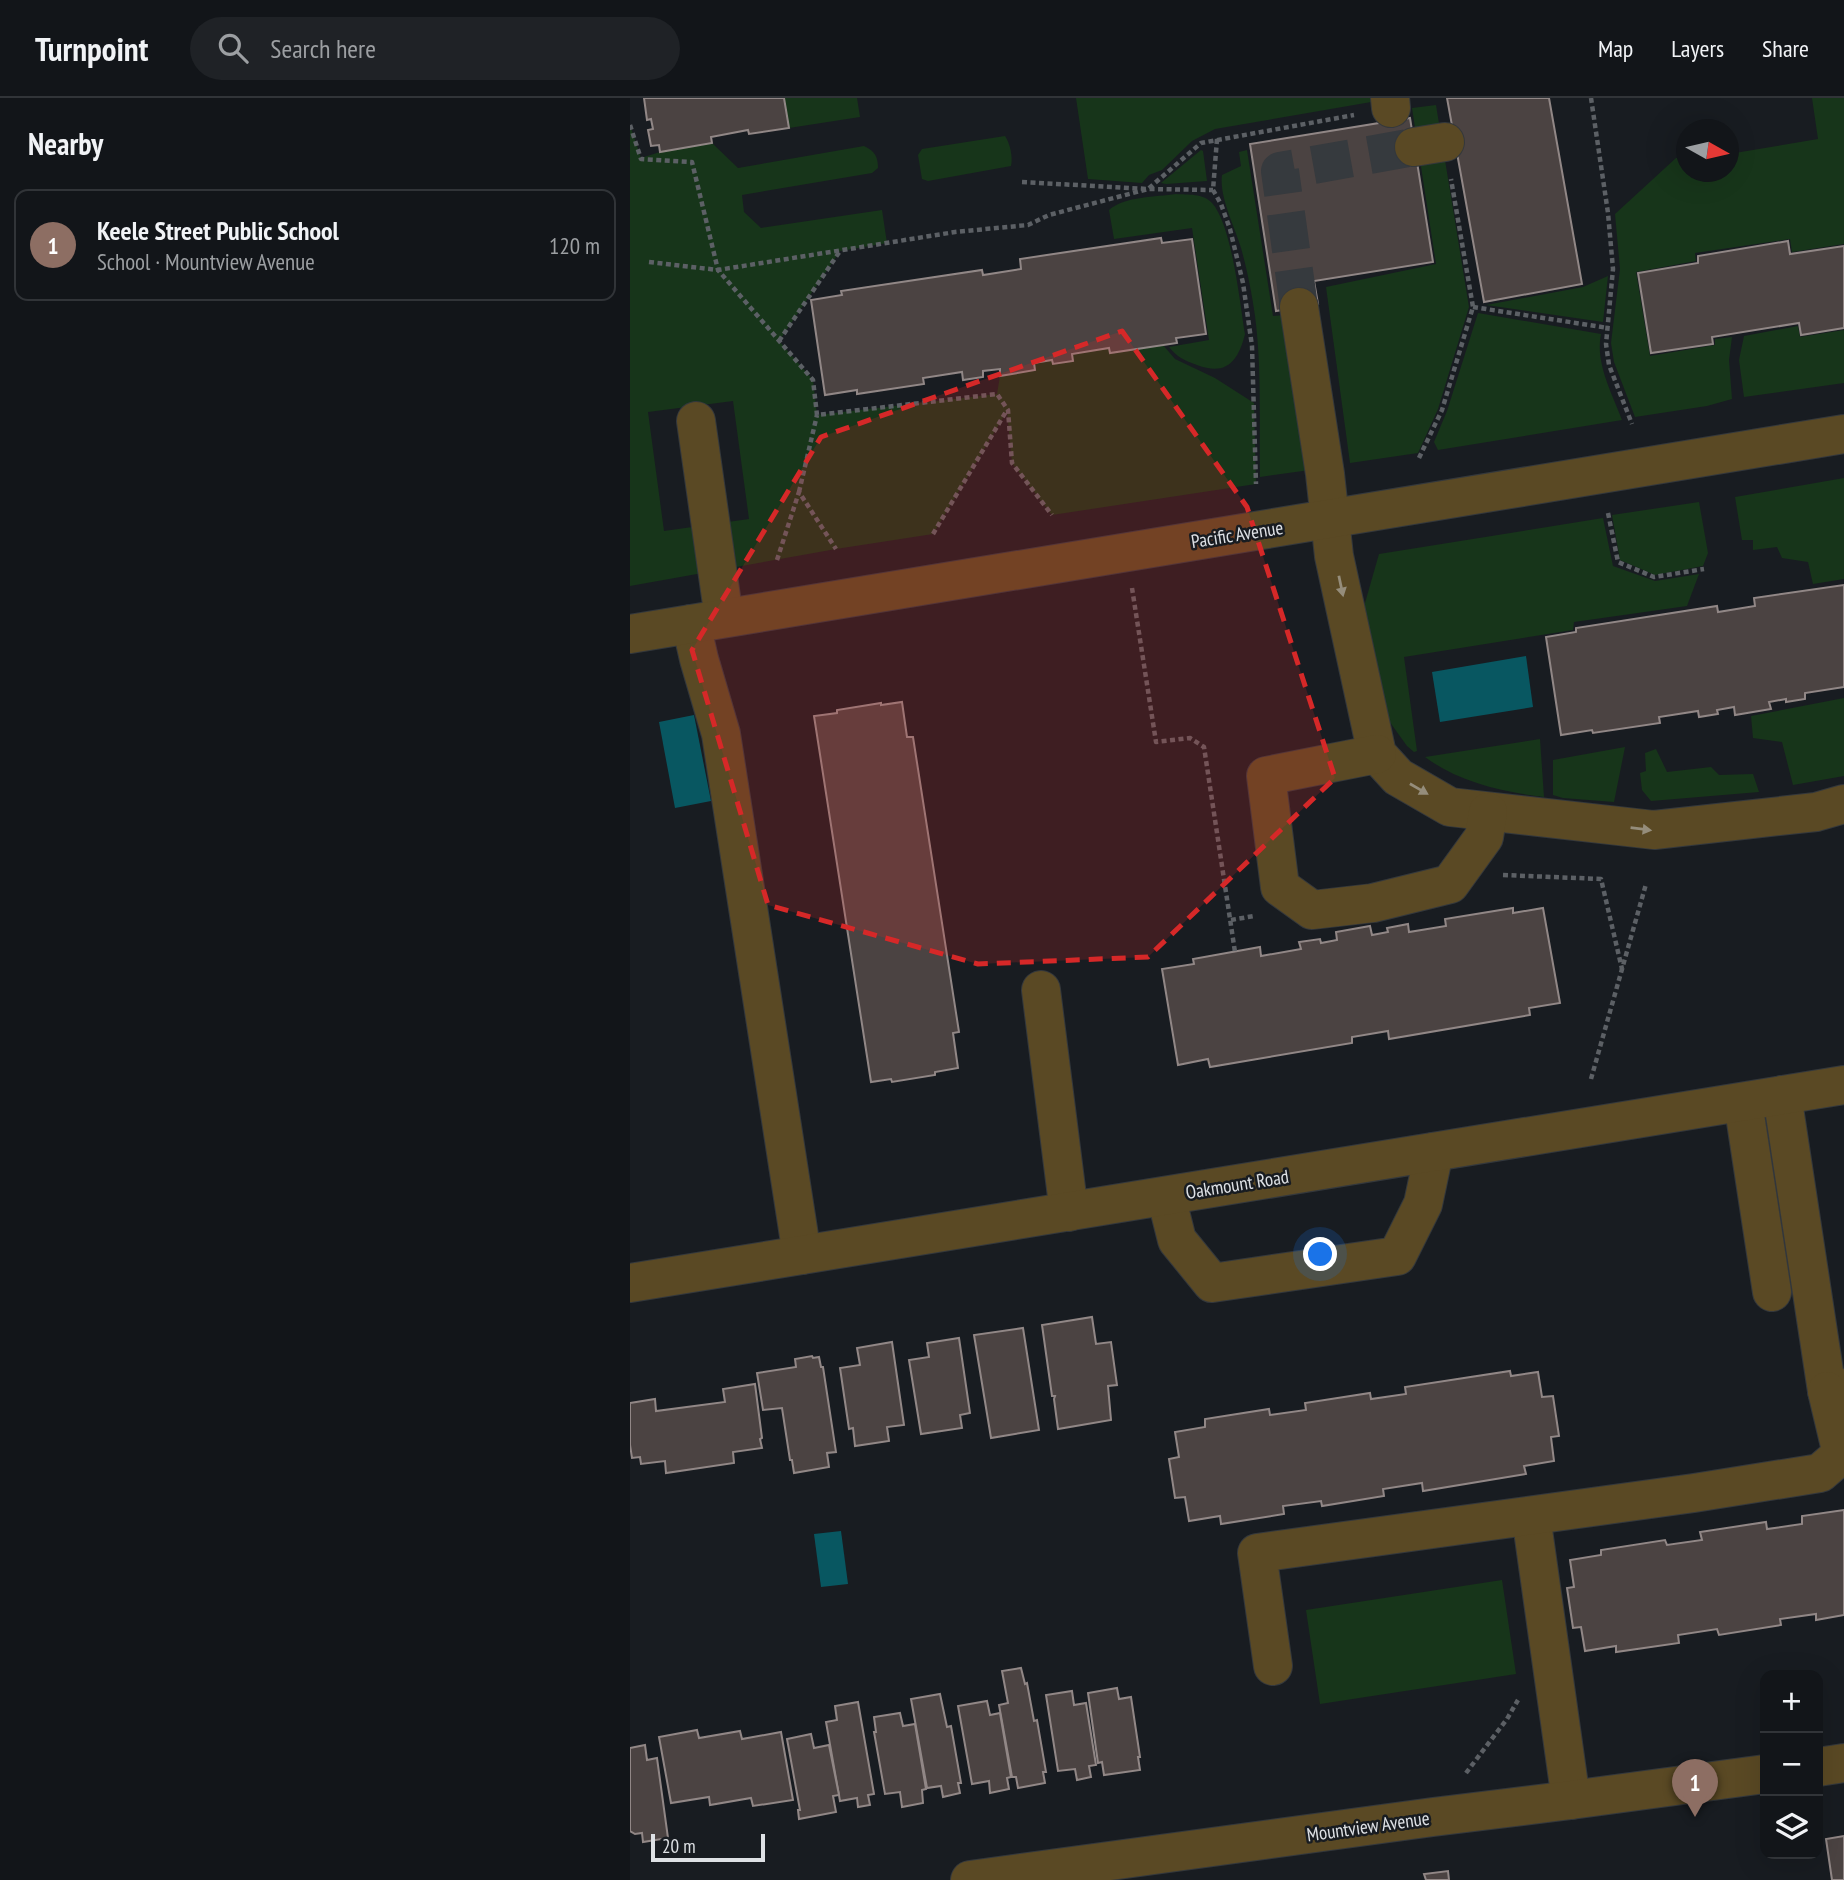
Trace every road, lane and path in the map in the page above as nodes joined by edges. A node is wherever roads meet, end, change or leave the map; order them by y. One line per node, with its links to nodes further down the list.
1 (1591, 98): 14 (path)
2 (1390, 103): 4 (path)
3 (630, 125): 11 (path)
4 (1217, 139): 7 (path); 8 (path)
5 (1429, 145): 13 (path)
6 (1022, 182): 7 (path)
7 (1148, 190): 8 (path); 9 (path)
8 (1213, 190): 22 (path)
9 (840, 251): 11 (path); 15 (path)
10 (649, 262): 11 (path)
11 (718, 270): 15 (path)
12 (1299, 307): 26 (street)
13 (1473, 307): 14 (path); 21 (path)
14 (1608, 328): 19 (path)
15 (779, 341): 17 (path)
16 (1008, 410): 17 (path); 25 (path); 27 (path)
17 (817, 415): 23 (path)
18 (696, 421): 32 (street)
19 (1632, 424)
20 (1844, 434): 26 (street, Pacific Avenue)
21 (1419, 458)
22 (1256, 484)
23 (799, 492): 28 (path); 29 (path)
24 (1608, 513): 30 (path)
25 (1052, 515)
26 (1329, 519): 32 (street, Pacific Avenue); 34 (street, one-way to 34)
27 (933, 534)
28 (835, 549)
29 (777, 560)
30 (1704, 569)
31 (1132, 587): 39 (path)
32 (707, 621): 33 (street, Pacific Avenue); 49 (street)
33 (630, 634)
34 (1377, 754): 36 (street, one-way to 36); 36 (street)
35 (1844, 804): 36 (street, one-way to 35)
36 (1488, 812)
37 (1601, 879): 40 (path)
38 (1646, 884): 40 (path)
39 (1235, 952)
40 (1622, 969): 42 (path)
41 (1041, 990): 48 (street)
42 (1591, 1079)
43 (1844, 1085): 44 (street, Oakmount Road)
44 (1782, 1095): 45 (street, Oakmount Road); 52 (street)
45 (1743, 1102): 46 (street, Oakmount Road); 51 (street)
46 (1434, 1152): 47 (street, Oakmount Road); 47 (street)
47 (1166, 1196): 48 (street, Oakmount Road)
48 (1069, 1212): 49 (street, Oakmount Road)
49 (802, 1255): 50 (street, Oakmount Road)
50 (630, 1283)
51 (1772, 1292)
52 (1835, 1389): 53 (street)
53 (1531, 1516): 54 (street); 55 (street)
54 (1550, 1649): 58 (path); 60 (street)
55 (1273, 1666)
56 (1844, 1763): 57 (street)
57 (1823, 1766)
58 (1465, 1774)
59 (1760, 1775): 60 (street, Mountview Avenue)
60 (1571, 1800): 61 (street, Mountview Avenue)
61 (970, 1880)

